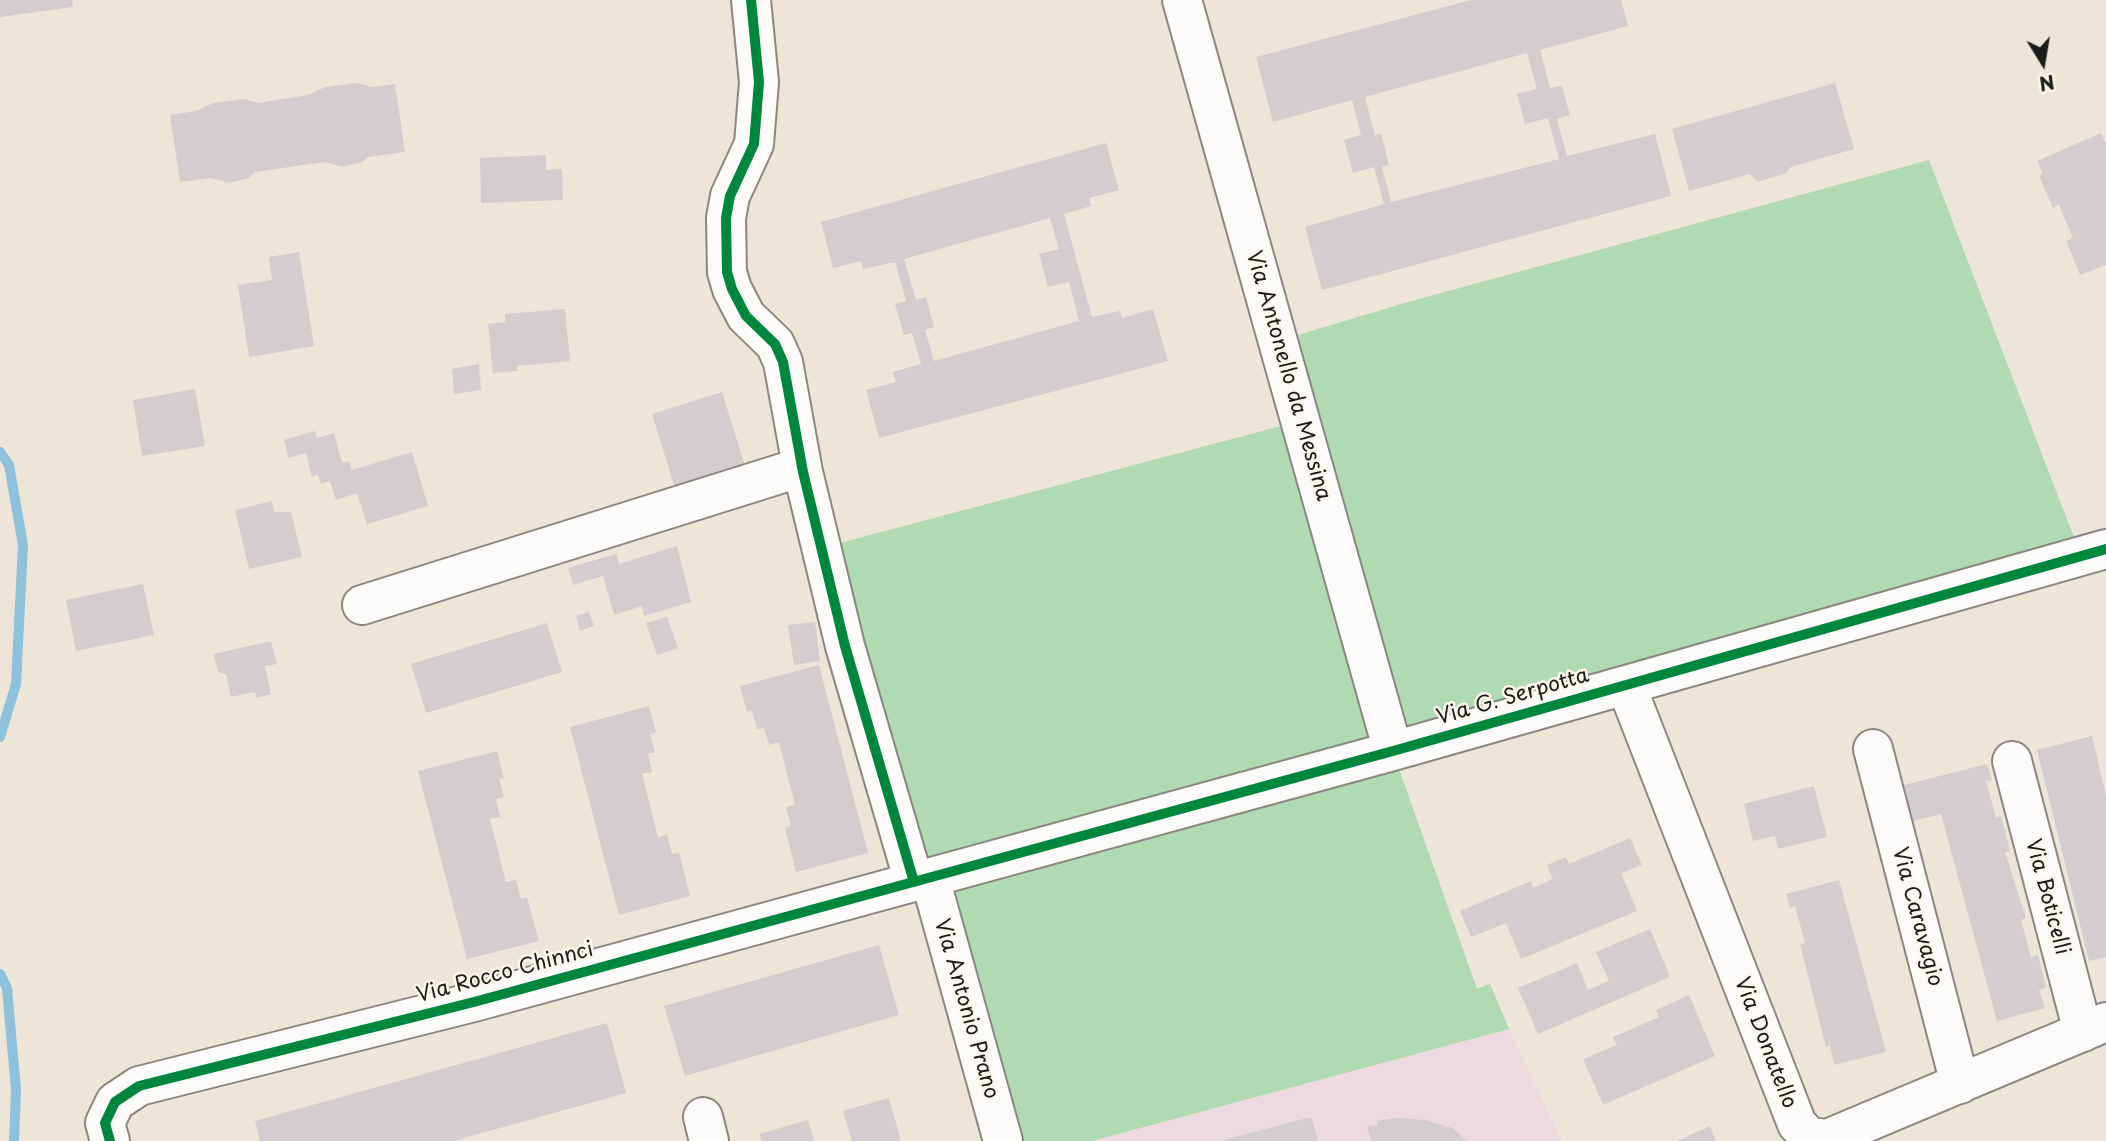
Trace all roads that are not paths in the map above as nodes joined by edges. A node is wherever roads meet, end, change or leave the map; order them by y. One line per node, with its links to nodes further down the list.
1 (751, 0): 3 (street, Via Antonio Prano)
2 (1182, 0): 8 (street, Via Antonello da Messina)
3 (802, 467): 5 (street); 10 (street, Via Antonio Prano)
4 (2106, 549): 6 (street, Via G. Serpotta)
5 (362, 605)
6 (1626, 685): 8 (street, Via G. Serpotta); 14 (street, Via Donatello)
7 (1873, 749): 12 (street, Via Caravagio)
8 (1393, 751): 10 (street, Via G. Serpotta)
9 (2012, 761): 11 (street, Via Boticelli)
10 (922, 880): 13 (street, Via Rocco Chinnci); 15 (street, Via Antonio Prano)
11 (2094, 1027): 12 (street, Via Donatello)
12 (1961, 1084): 14 (street, Via Donatello)
13 (107, 1132)
14 (1826, 1140)
15 (1003, 1141)

